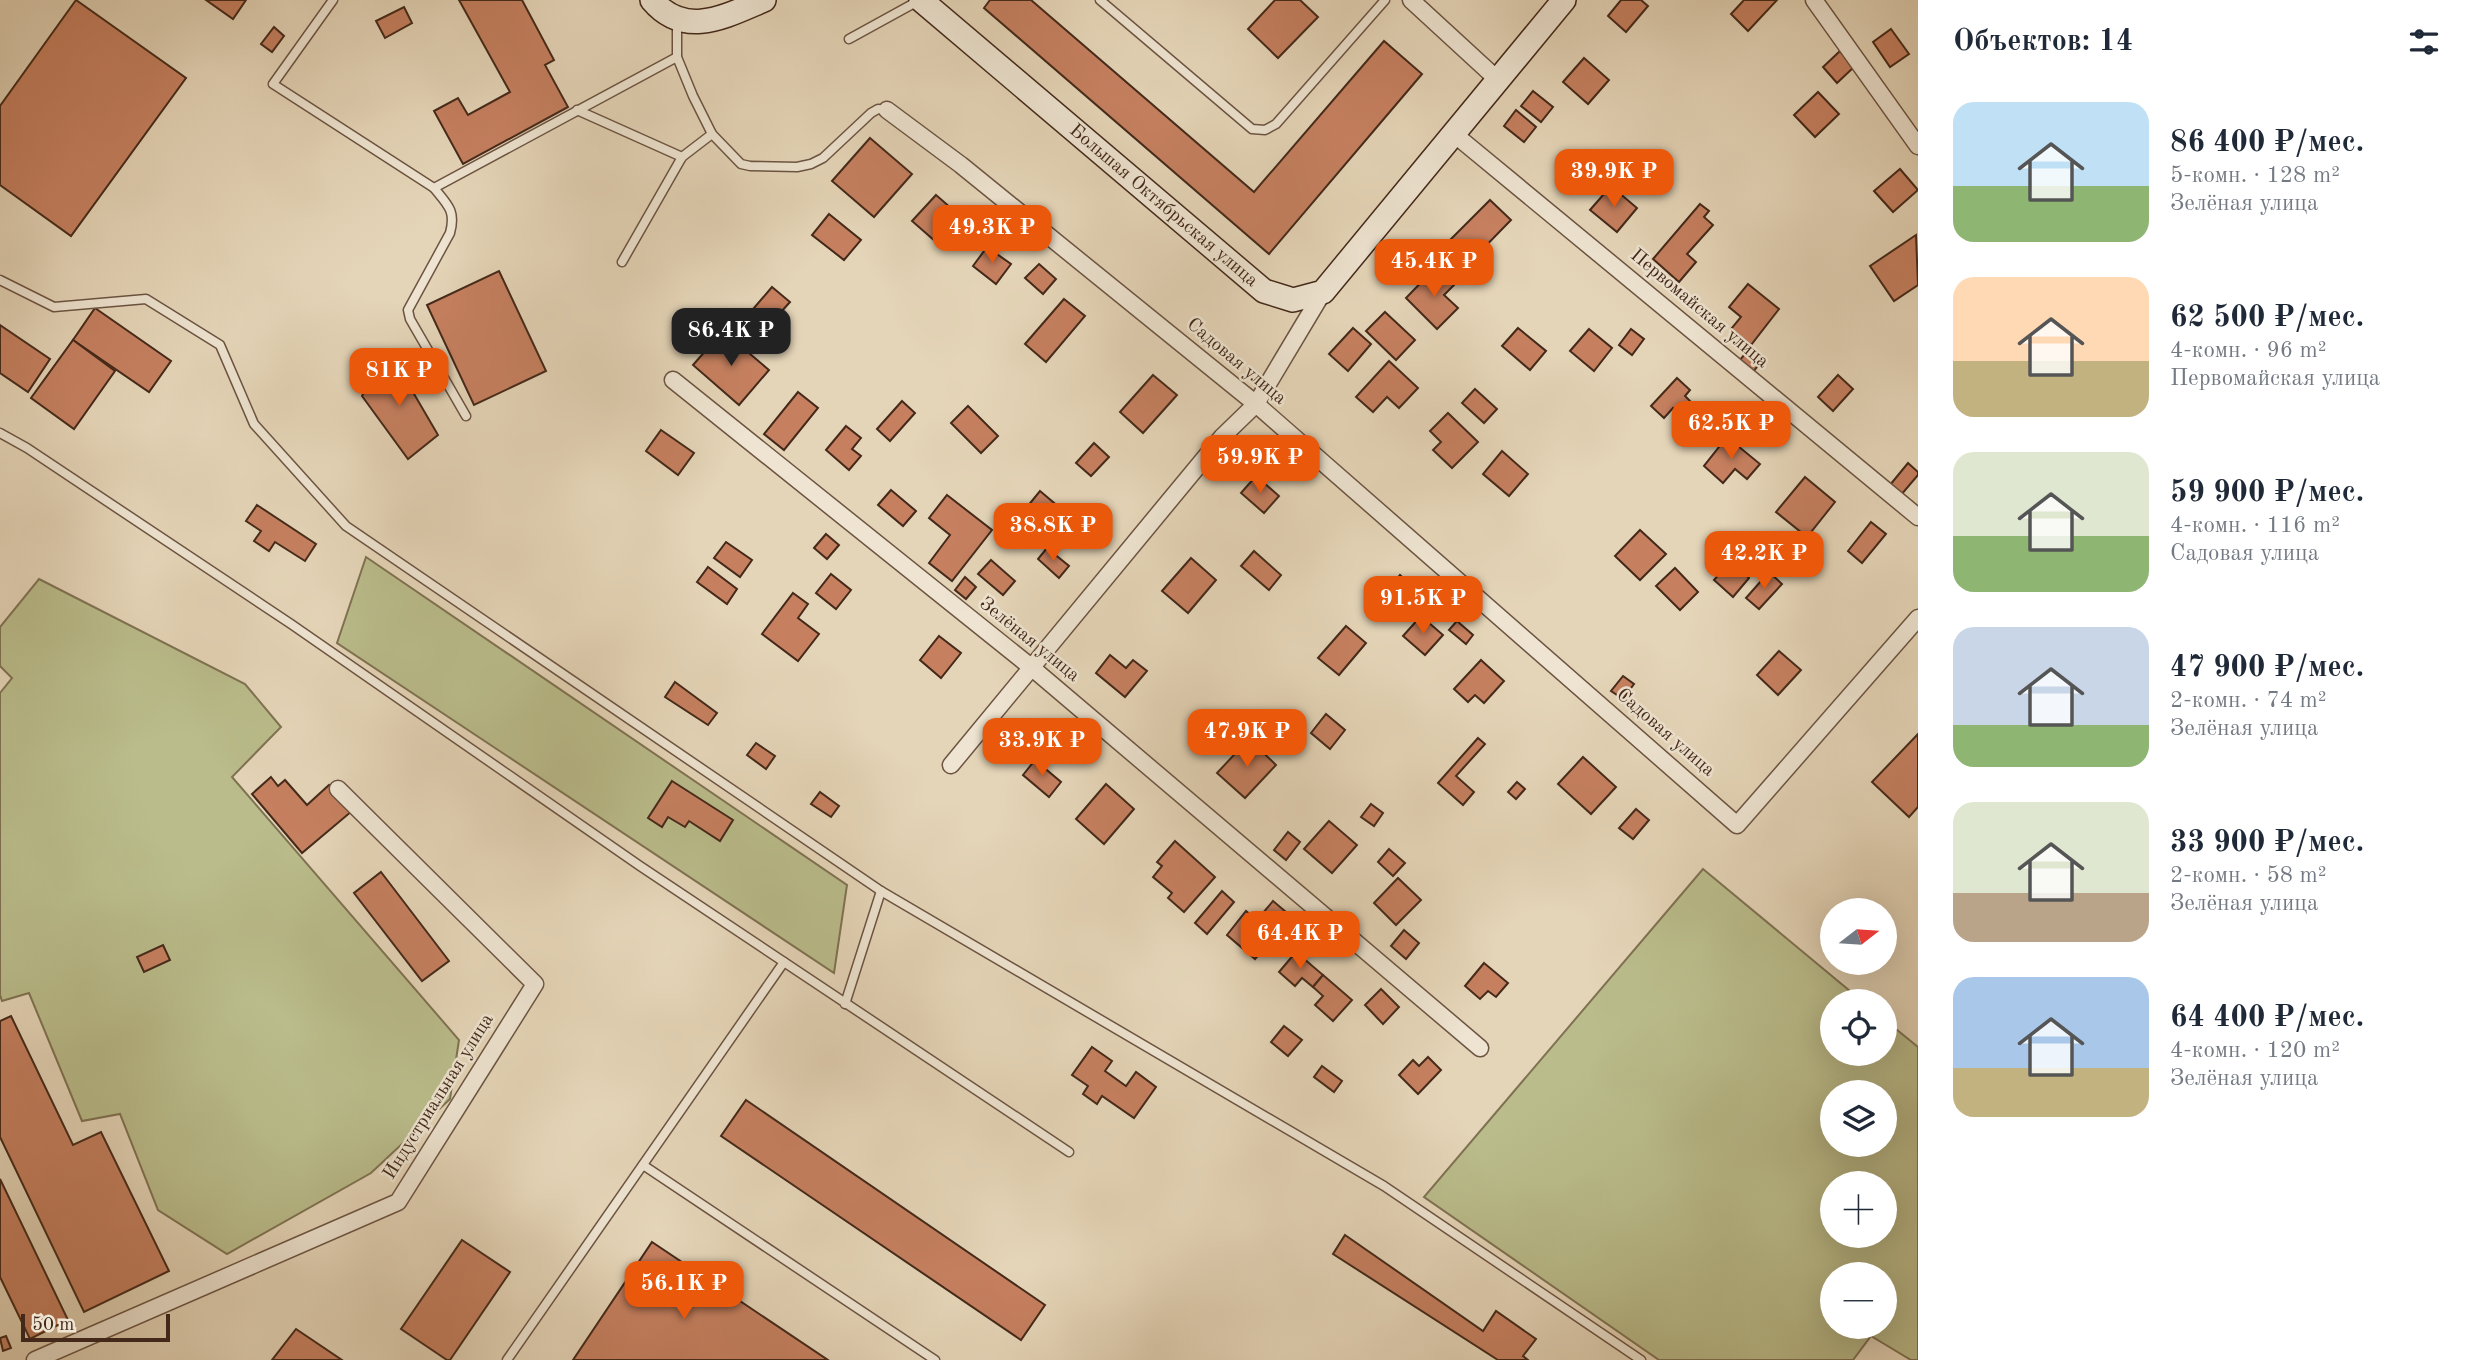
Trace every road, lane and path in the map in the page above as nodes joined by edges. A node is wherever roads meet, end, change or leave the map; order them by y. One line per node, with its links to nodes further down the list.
1 (333, 0): 20 (lane)
2 (652, 0): 10 (main road)
3 (764, 0): 10 (main road)
4 (920, 0): 11 (lane); 23 (main road, Большая Октябрьская улица)
5 (1100, 0): 6 (lane)
6 (1385, 0)
7 (1410, 0): 13 (street)
8 (1564, 0): 13 (main road)
9 (1814, 0): 18 (street)
10 (677, 19): 12 (lane)
11 (849, 39)
12 (677, 57): 14 (lane); 16 (lane)
13 (1498, 80): 17 (main road)
14 (577, 110): 19 (lane); 20 (lane)
15 (887, 110): 16 (lane); 25 (street, Садовая улица)
16 (712, 134): 19 (lane)
17 (1454, 134): 23 (main road); 28 (street, Первомайская улица)
18 (1918, 146)
19 (682, 158): 21 (lane)
20 (434, 188): 26 (lane)
21 (622, 262)
22 (0, 280): 33 (lane)
23 (1323, 292): 25 (street)
24 (673, 380): 30 (street, Зелёная улица)
25 (1255, 404): 29 (street, Садовая улица); 30 (street)
26 (466, 416)
27 (0, 433): 34 (lane)
28 (1918, 517)
29 (1918, 618)
30 (1031, 667): 31 (street); 36 (street, Зелёная улица)
31 (951, 765)
32 (338, 789): 39 (street, Индустриальная улица)
33 (881, 891): 35 (lane); 42 (lane)
34 (784, 962): 35 (lane); 38 (lane)
35 (845, 1004): 37 (lane)
36 (1480, 1048)
37 (1069, 1152)
38 (643, 1165): 40 (lane); 41 (lane)
39 (35, 1360)
40 (507, 1360)
41 (935, 1360)
42 (1641, 1360)

